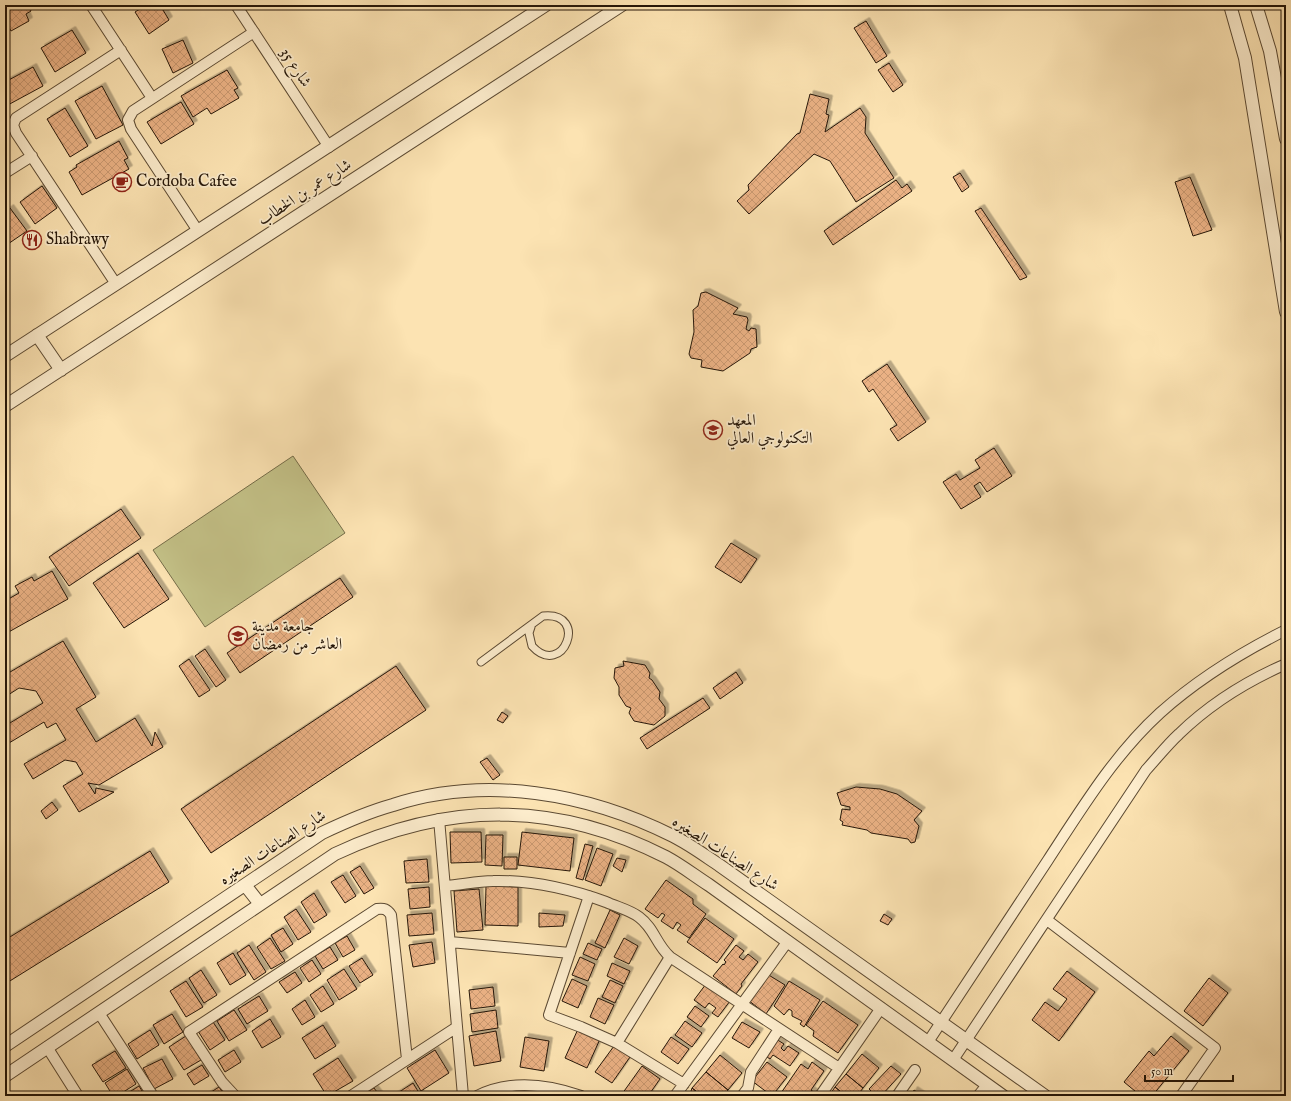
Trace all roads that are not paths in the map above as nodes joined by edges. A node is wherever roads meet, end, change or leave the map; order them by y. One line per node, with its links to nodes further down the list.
1 (91, 5): 9 (street)
2 (236, 5): 8 (street, شارع 35)
3 (546, 5): 7 (street, شارع عمر بن الخطاب)
4 (622, 5): 20 (street, شارع عمر بن الخطاب)
5 (1230, 5): 17 (street)
6 (1256, 5): 11 (street)
7 (527, 10): 12 (street, شارع عمر بن الخطاب)
8 (254, 32): 10 (street); 12 (street, شارع 35)
9 (120, 50): 10 (street); 13 (street)
10 (152, 98): 15 (street)
11 (1285, 132)
12 (328, 147): 15 (street, شارع عمر بن الخطاب)
13 (32, 156): 14 (street); 16 (street)
14 (5, 173)
15 (198, 231): 16 (street, شارع عمر بن الخطاب)
16 (116, 284): 18 (street, شارع عمر بن الخطاب)
17 (1286, 312)
18 (37, 335): 19 (street, شارع عمر بن الخطاب); 20 (street)
19 (5, 356)
20 (60, 370): 21 (street, شارع عمر بن الخطاب)
21 (5, 406)
22 (531, 627): 22 (street); 24 (street)
23 (1286, 630): 39 (street)
24 (481, 662)
25 (1286, 664): 31 (street)
26 (439, 819): 28 (street); 30 (street); 32 (street)
27 (245, 885): 30 (street); 39 (street, شارع الصناعات الصغيره); 45 (street, شارع الصناعات الصغيره)
28 (445, 886): 29 (street); 33 (street)
29 (589, 896): 34 (street); 35 (street)
30 (260, 904): 38 (street)
31 (1047, 920): 42 (street); 68 (street)
32 (788, 941): 36 (street); 37 (street)
33 (450, 942): 34 (street); 40 (street)
34 (570, 953): 44 (street)
35 (670, 957): 36 (street); 44 (street)
36 (742, 1005): 41 (street); 52 (street)
37 (881, 1008): 43 (street); 49 (street)
38 (99, 1013): 46 (street); 55 (street)
39 (941, 1022): 42 (street, شارع الصناعات الصغيره); 43 (street)
40 (457, 1027): 47 (street); 58 (street)
41 (779, 1029): 49 (street); 62 (street)
42 (967, 1041): 48 (street); 67 (street, شارع الصناعات الصغيره)
43 (928, 1042): 48 (street)
44 (617, 1043): 52 (street)
45 (5, 1046)
46 (47, 1047): 51 (street); 54 (street)
47 (407, 1060): 56 (street); 57 (street)
48 (953, 1060): 53 (street)
49 (839, 1068): 63 (street)
50 (915, 1070): 64 (street)
51 (5, 1076)
52 (684, 1084): 61 (street)
53 (987, 1084): 65 (street); 66 (street)
54 (78, 1096)
55 (153, 1096)
56 (235, 1096)
57 (351, 1096)
58 (463, 1096)
59 (477, 1096): 60 (street)
60 (581, 1096)
61 (675, 1096)
62 (742, 1096)
63 (820, 1096)
64 (897, 1096)
65 (978, 1096)
66 (1002, 1096)
67 (1045, 1096)
68 (1181, 1096)

